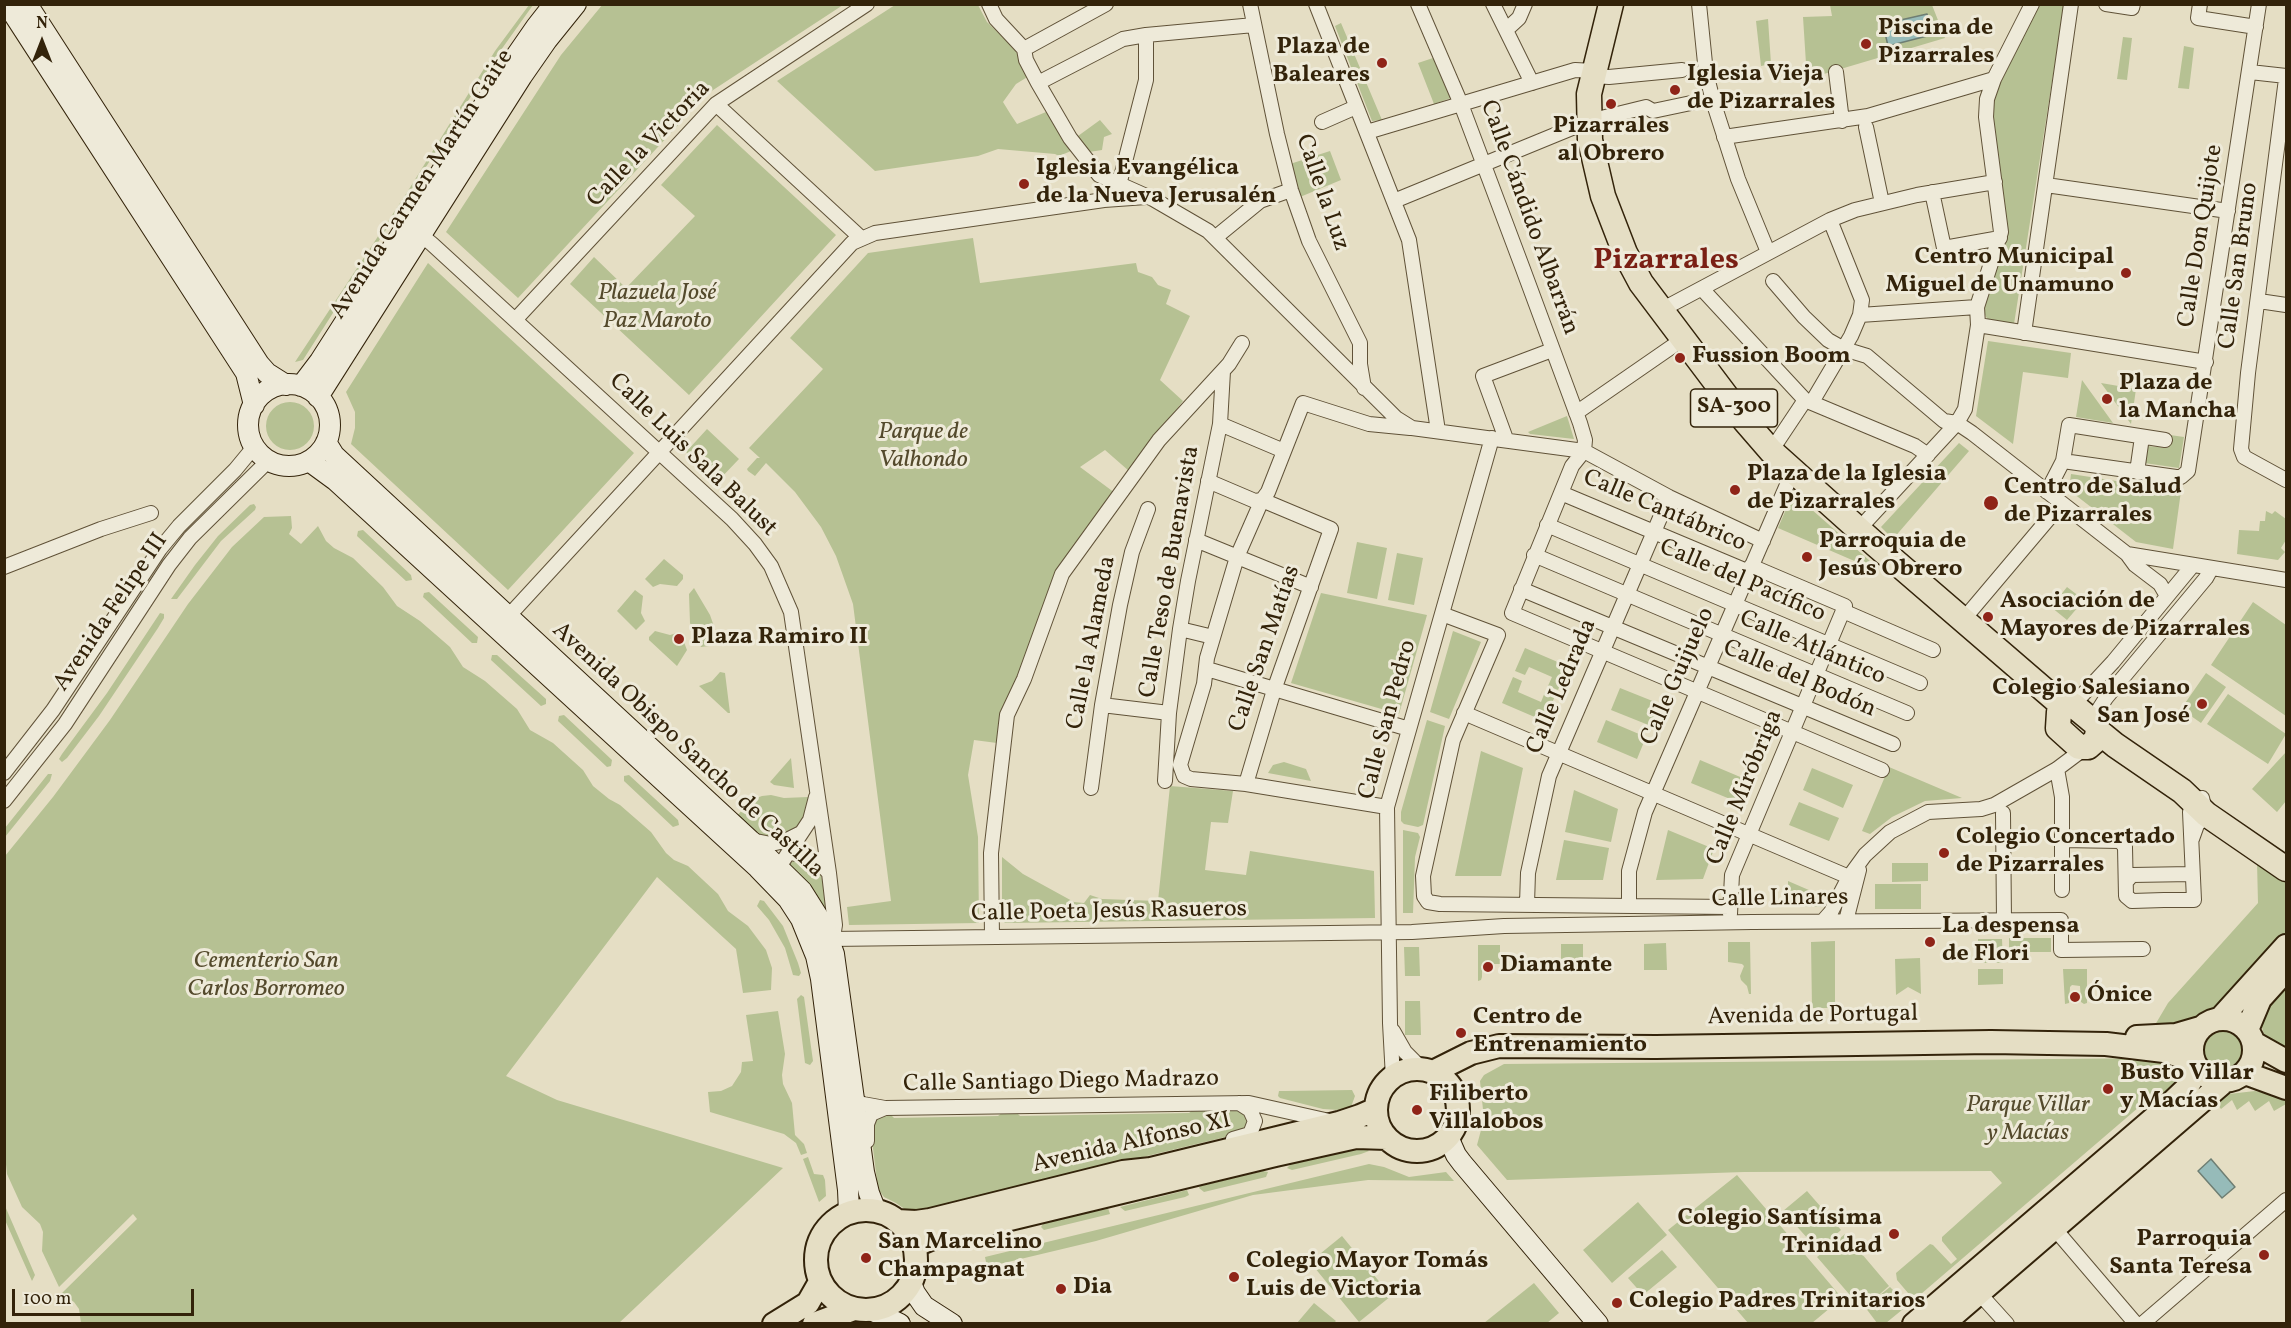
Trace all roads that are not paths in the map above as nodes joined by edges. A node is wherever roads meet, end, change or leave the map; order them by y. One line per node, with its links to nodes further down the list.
1 (7, 4): 83 (main road)
2 (27, 4): 79 (main road)
3 (554, 4): 56 (main road, Avenida Carmen Martín Gaite)
4 (576, 4): 56 (main road, Avenida Carmen Martín Gaite)
5 (867, 4): 35 (street, Calle la Victoria)
6 (1106, 4): 25 (street)
7 (1250, 4): 21 (street, Calle la Luz)
8 (1316, 4): 37 (street)
9 (1418, 4): 36 (street, Calle Cándido Albarrán)
10 (1493, 4): 23 (street)
11 (1525, 4): 23 (street)
12 (1611, 4): 29 (highway, SA-300)
13 (1699, 4): 43 (street)
14 (2032, 4): 31 (street)
15 (2071, 4): 47 (street)
16 (2106, 4): 17 (street)
17 (2133, 4)
18 (2200, 4): 22 (street)
19 (2259, 4): 22 (street, Calle Don Quijote)
20 (995, 7): 25 (street)
21 (1254, 25): 24 (street); 48 (street, Calle la Luz)
22 (2256, 27): 28 (street, Calle Don Quijote)
23 (1506, 30): 33 (street)
24 (1146, 35): 32 (street); 46 (street)
25 (1024, 49): 32 (street)
26 (1682, 70): 29 (street)
27 (1836, 72): 39 (street)
28 (2250, 72): 30 (street); 54 (street, Calle Don Quijote)
29 (1594, 73): 33 (street); 38 (highway, SA-300)
30 (2286, 78): 63 (street, Calle San Bruno)
31 (1994, 79): 39 (street); 45 (street)
32 (1038, 83): 46 (street)
33 (1532, 83): 36 (street)
34 (1691, 103): 38 (street)
35 (716, 104): 58 (street); 68 (street, Calle la Victoria)
36 (1461, 104): 42 (street); 44 (street, Calle Cándido Albarrán)
37 (1356, 107): 40 (street); 42 (street)
38 (1589, 120): 44 (street); 66 (highway, SA-300)
39 (1842, 121): 43 (street)
40 (1322, 122)
41 (1866, 127): 53 (street)
42 (1367, 132): 52 (street)
43 (1724, 137): 60 (street)
44 (1483, 164): 52 (street); 74 (street, Calle Cándido Albarrán)
45 (1995, 182): 49 (street); 59 (street)
46 (1117, 184): 50 (street); 51 (street)
47 (2046, 185): 54 (street); 70 (street)
48 (1292, 190): 57 (street); 76 (street, Calle la Luz)
49 (1932, 192): 53 (street); 59 (street)
50 (1147, 197): 51 (street); 57 (street)
51 (1104, 200): 58 (street)
52 (1394, 201): 88 (street)
53 (1882, 203): 55 (street)
54 (2228, 211): 75 (street, Calle Don Quijote)
55 (1830, 220): 60 (street); 67 (street)
56 (412, 234): 68 (street, Calle Luis Sala Balust); 79 (main road, Avenida Carmen Martín Gaite); 81 (main road, Avenida Carmen Martín Gaite)
57 (1216, 237): 77 (street)
58 (861, 238): 98 (street)
59 (2000, 238): 65 (street)
60 (1768, 252): 62 (street)
61 (1773, 281): 73 (street)
62 (1703, 290): 66 (street); 82 (street)
63 (2259, 301): 64 (street); 105 (street, Calle San Bruno)
64 (2286, 305)
65 (1977, 307): 67 (street); 69 (street)
66 (1661, 310): 71 (highway, SA-300)
67 (1860, 315): 73 (street)
68 (515, 320): 98 (street, Calle Luis Sala Balust)
69 (1977, 325): 70 (street); 85 (street)
70 (2024, 333): 75 (street)
71 (1683, 339): 84 (street); 97 (highway, SA-300)
72 (1242, 343): 78 (street)
73 (1844, 349): 82 (street); 85 (street)
74 (1552, 350): 84 (street, Calle Cándido Albarrán); 91 (street)
75 (2206, 362): 104 (street, Calle Don Quijote)
76 (1360, 364): 77 (street); 80 (street, Calle la Luz)
77 (1345, 367): 80 (street)
78 (1222, 371): 86 (street, Calle Teso de Buenavista); 195 (street)
79 (293, 386): 81 (main road); 83 (main road)
80 (1365, 388): 87 (street)
81 (318, 397): 93 (main road)
82 (1808, 401): 97 (street); 99 (street)
83 (254, 405): 94 (main road)
84 (1576, 412): 96 (street, Calle Cándido Albarrán)
85 (1958, 423): 99 (street); 107 (street)
86 (1220, 424): 95 (street); 106 (street, Calle Teso de Buenavista)
87 (1412, 428): 88 (street); 95 (street)
88 (1438, 431): 90 (street)
89 (2142, 437): 92 (street); 102 (street); 104 (street)
90 (1492, 438): 91 (street); 134 (street, Calle San Pedro)
91 (1506, 439): 96 (street)
92 (2165, 440)
93 (326, 442): 101 (main road); 136 (main road, Avenida Obispo Sancho de Castilla)
94 (254, 447): 100 (main road); 164 (street, Avenida Felipe III)
95 (1284, 451): 110 (street)
96 (1584, 451): 108 (street); 109 (street)
97 (1772, 451): 103 (highway, SA-300)
98 (659, 453): 136 (street); 169 (street, Calle Luis Sala Balust)
99 (1928, 455): 115 (street)
100 (268, 460): 101 (main road); 170 (street, Avenida Felipe III)
101 (309, 461): 136 (main road, Avenida Obispo Sancho de Castilla)
102 (2063, 461): 104 (street); 107 (street)
103 (1793, 471): 115 (highway, SA-300); 118 (street, Calle Guijuelo)
104 (2137, 472)
105 (2286, 480)
106 (1208, 481): 110 (street); 117 (street, Calle Teso de Buenavista)
107 (2047, 492): 111 (street)
108 (1561, 493): 114 (street); 116 (street, Calle Cantábrico)
109 (1669, 497): 116 (street, Calle Ledrada); 118 (street)
110 (1262, 500): 121 (street); 128 (street, Calle San Matías)
111 (2061, 504): 119 (street); 135 (street)
112 (1148, 509): 150 (street, Calle la Alameda)
113 (151, 513): 124 (street)
114 (1547, 525): 120 (street); 122 (street, Calle del Pacífico)
115 (1859, 530): 135 (highway, SA-300)
116 (1654, 532): 122 (street, Calle Ledrada); 125 (street, Calle Cantábrico)
117 (1196, 540): 121 (street); 138 (street, Calle Teso de Buenavista)
118 (1763, 541): 125 (street, Calle Guijuelo)
119 (2127, 554): 123 (street); 131 (street)
120 (1534, 555): 129 (street); 130 (street, Calle Atlántico)
121 (1237, 558): 128 (street); 140 (street)
122 (1641, 564): 130 (street, Calle Ledrada); 132 (street, Calle del Pacífico)
123 (2193, 565): 126 (street); 131 (street)
124 (4, 567)
125 (1750, 569): 132 (street, Calle Guijuelo); 133 (street, Calle Cantábrico)
126 (2211, 569): 127 (street); 159 (street)
127 (2286, 580)
128 (1311, 587): 148 (street, Calle San Matías)
129 (1521, 589): 137 (street, Calle del Bodón); 143 (street)
130 (1627, 596): 137 (street, Calle Ledrada); 139 (street, Calle Atlántico)
131 (2167, 596): 152 (street)
132 (1735, 604): 139 (street, Calle Guijuelo); 141 (street, Calle del Pacífico)
133 (1844, 608): 141 (street, Calle Miróbriga); 142 (street, Calle Cantábrico)
134 (1442, 614): 153 (street); 156 (street, Calle San Pedro)
135 (1963, 620): 152 (highway, SA-300)
136 (502, 623): 176 (main road, Avenida Obispo Sancho de Castilla); 180 (main road, Avenida Obispo Sancho de Castilla)
137 (1613, 627): 143 (street, Calle Ledrada); 144 (street, Calle del Bodón)
138 (1180, 629): 140 (street); 155 (street, Calle Teso de Buenavista)
139 (1722, 636): 144 (street, Calle Guijuelo); 146 (street, Calle Atlántico)
140 (1213, 637): 145 (street)
141 (1829, 644): 146 (street, Calle Miróbriga); 147 (street, Calle del Pacífico)
142 (1934, 650)
143 (1603, 651): 149 (street); 161 (street, Calle Ledrada)
144 (1709, 667): 149 (street, Calle Guijuelo); 151 (street, Calle del Bodón)
145 (1207, 669): 148 (street); 157 (street)
146 (1816, 675): 151 (street, Calle Miróbriga); 154 (street, Calle Atlántico)
147 (1920, 682)
148 (1274, 690): 156 (street); 166 (street, Calle San Matías)
149 (1698, 691): 158 (street); 168 (street, Calle Guijuelo)
150 (1102, 705): 155 (street); 167 (street, Calle la Alameda)
151 (1803, 706): 158 (street, Calle Miróbriga); 160 (street, Calle del Bodón)
152 (2069, 706): 159 (highway)
153 (1464, 713): 161 (street); 187 (street, Calle Linares)
154 (1907, 713)
155 (1169, 719): 157 (street); 165 (street, Calle Teso de Buenavista)
156 (1409, 729): 172 (street, Calle San Pedro)
157 (1189, 730): 166 (street)
158 (1792, 731): 162 (street); 175 (street, Calle Miróbriga)
159 (2091, 742): 163 (street); 171 (highway)
160 (1893, 744)
161 (1559, 754): 168 (street); 187 (street, Calle Ledrada)
162 (1882, 770)
163 (2056, 770): 177 (street); 179 (street)
164 (4, 772)
165 (1165, 781)
166 (1246, 784): 172 (street)
167 (1091, 788)
168 (1653, 794): 175 (street); 188 (street, Calle Guijuelo)
169 (816, 795): 174 (street, Calle Luis Sala Balust); 182 (street, Calle Luis Sala Balust)
170 (4, 801)
171 (2196, 802): 178 (highway); 181 (highway); 184 (street)
172 (1387, 807): 194 (street, Calle San Pedro)
173 (2003, 813): 192 (street)
174 (805, 830): 176 (street); 180 (street, Calle Luis Sala Balust)
175 (1748, 835): 185 (street); 189 (street, Calle Miróbriga)
176 (750, 840): 180 (main road, Avenida Obispo Sancho de Castilla)
177 (2062, 840): 183 (street); 186 (street)
178 (2286, 851)
179 (1866, 855): 185 (street); 191 (street)
180 (781, 868): 182 (street); 196 (main road, Avenida Obispo Sancho de Castilla); 223 (main road, Avenida Obispo Sancho de Castilla)
181 (2286, 869)
182 (829, 873): 196 (street, Calle Luis Sala Balust)
183 (2128, 873): 184 (street); 184 (street)
184 (2192, 874)
185 (1848, 877): 190 (street)
186 (2062, 890)
187 (1527, 904): 188 (street, Calle Linares)
188 (1629, 906): 189 (street, Calle Linares)
189 (1730, 907): 193 (street, Calle Miróbriga)
190 (1823, 921): 191 (street, Calle Linares); 193 (street, Calle Linares)
191 (1846, 921): 192 (street, Calle Linares)
192 (2004, 921): 198 (street, Calle Linares)
193 (1730, 923): 194 (street, Calle Linares)
194 (1389, 932): 195 (street, Calle Poeta Jesús Rasueros); 200 (street, Calle San Pedro)
195 (992, 937): 196 (street, Calle Poeta Jesús Rasueros)
196 (830, 939): 212 (main road, Avenida Obispo Sancho de Castilla)
197 (2286, 946): 201 (main road)
198 (2143, 949)
199 (2286, 970): 202 (main road)
200 (1390, 1023): 207 (street, Calle San Pedro); 209 (street, Calle San Pedro)
201 (2210, 1024): 202 (main road); 203 (main road, Avenida de Portugal); 206 (main road)
202 (2251, 1037): 205 (main road); 208 (main road)
203 (2106, 1044): 204 (main road, Avenida de Portugal); 206 (main road, Avenida de Portugal)
204 (1521, 1046): 207 (main road, Avenida de Portugal); 211 (main road, Avenida de Portugal)
205 (2286, 1061)
206 (2196, 1064): 208 (main road); 236 (main road)
207 (1428, 1071): 209 (main road); 211 (main road)
208 (2235, 1077): 210 (main road); 225 (main road)
209 (1393, 1078): 215 (main road)
210 (2286, 1088)
211 (1456, 1096): 217 (main road)
212 (853, 1100): 214 (street, Calle Santiago Diego Madrazo); 219 (main road, Avenida Obispo Sancho de Castilla)
213 (1239, 1103): 214 (street, Calle Santiago Diego Madrazo); 216 (street, Calle Santiago Diego Madrazo); 220 (street, Calle Santiago Diego Madrazo)
214 (885, 1108): 219 (street, Calle Santiago Diego Madrazo)
215 (1376, 1109): 216 (main road, Avenida Alfonso XI); 218 (main road)
216 (1338, 1123): 220 (main road, Avenida Alfonso XI)
217 (1448, 1137): 218 (main road); 235 (main road)
218 (1387, 1138): 226 (main road, Avenida Alfonso XI)
219 (864, 1172): 222 (main road, Avenida Obispo Sancho de Castilla)
220 (1123, 1172): 224 (main road, Avenida Alfonso XI)
221 (2286, 1200): 240 (street)
222 (876, 1211): 223 (main road); 224 (main road)
223 (849, 1212): 227 (main road)
224 (897, 1221): 226 (main road)
225 (2054, 1228): 229 (main road); 239 (street)
226 (914, 1246): 228 (main road)
227 (820, 1282): 230 (main road); 231 (main road)
228 (911, 1283): 230 (main road); 234 (main road)
229 (1980, 1293): 237 (main road); 238 (street)
230 (863, 1310): 232 (main road); 233 (main road)
231 (774, 1323)
232 (814, 1323)
233 (900, 1323)
234 (952, 1323)
235 (1599, 1323)
236 (1914, 1323)
237 (1943, 1323)
238 (2007, 1323)
239 (2136, 1323)
240 (2142, 1323)

